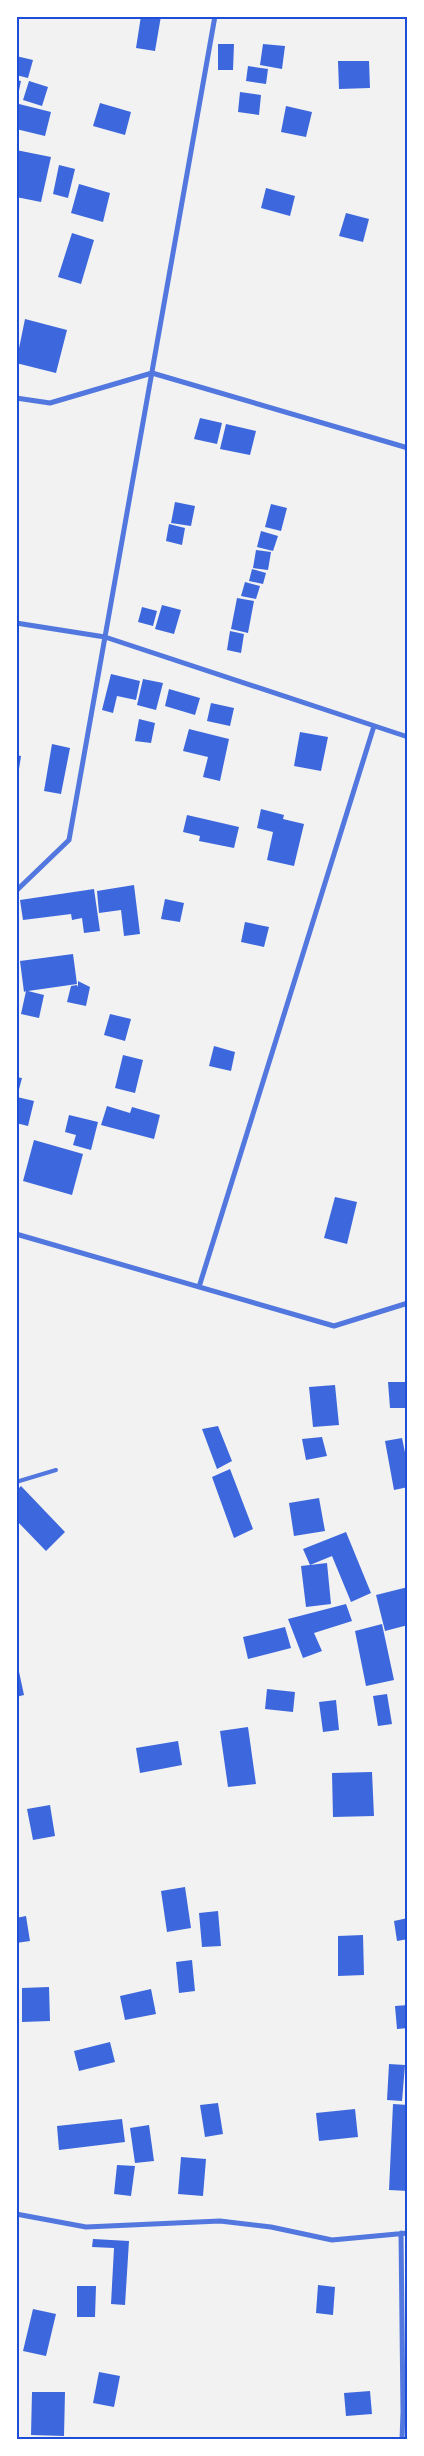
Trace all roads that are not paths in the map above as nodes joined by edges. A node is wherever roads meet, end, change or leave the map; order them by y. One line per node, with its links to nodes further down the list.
1 (215, 16): 2 (street)
2 (152, 373): 3 (street); 4 (street); 6 (street)
3 (16, 398)
4 (408, 448)
5 (16, 623): 6 (street)
6 (105, 637): 7 (street); 9 (street)
7 (374, 726): 8 (street); 11 (street)
8 (408, 737)
9 (16, 890)
10 (16, 1234): 11 (street)
11 (199, 1287): 12 (street)
12 (408, 1303)
13 (56, 1470): 14 (lane)
14 (16, 1482)
15 (16, 2214): 17 (street)
16 (408, 2232): 17 (street)
17 (401, 2233): 18 (street)
18 (402, 2440)

